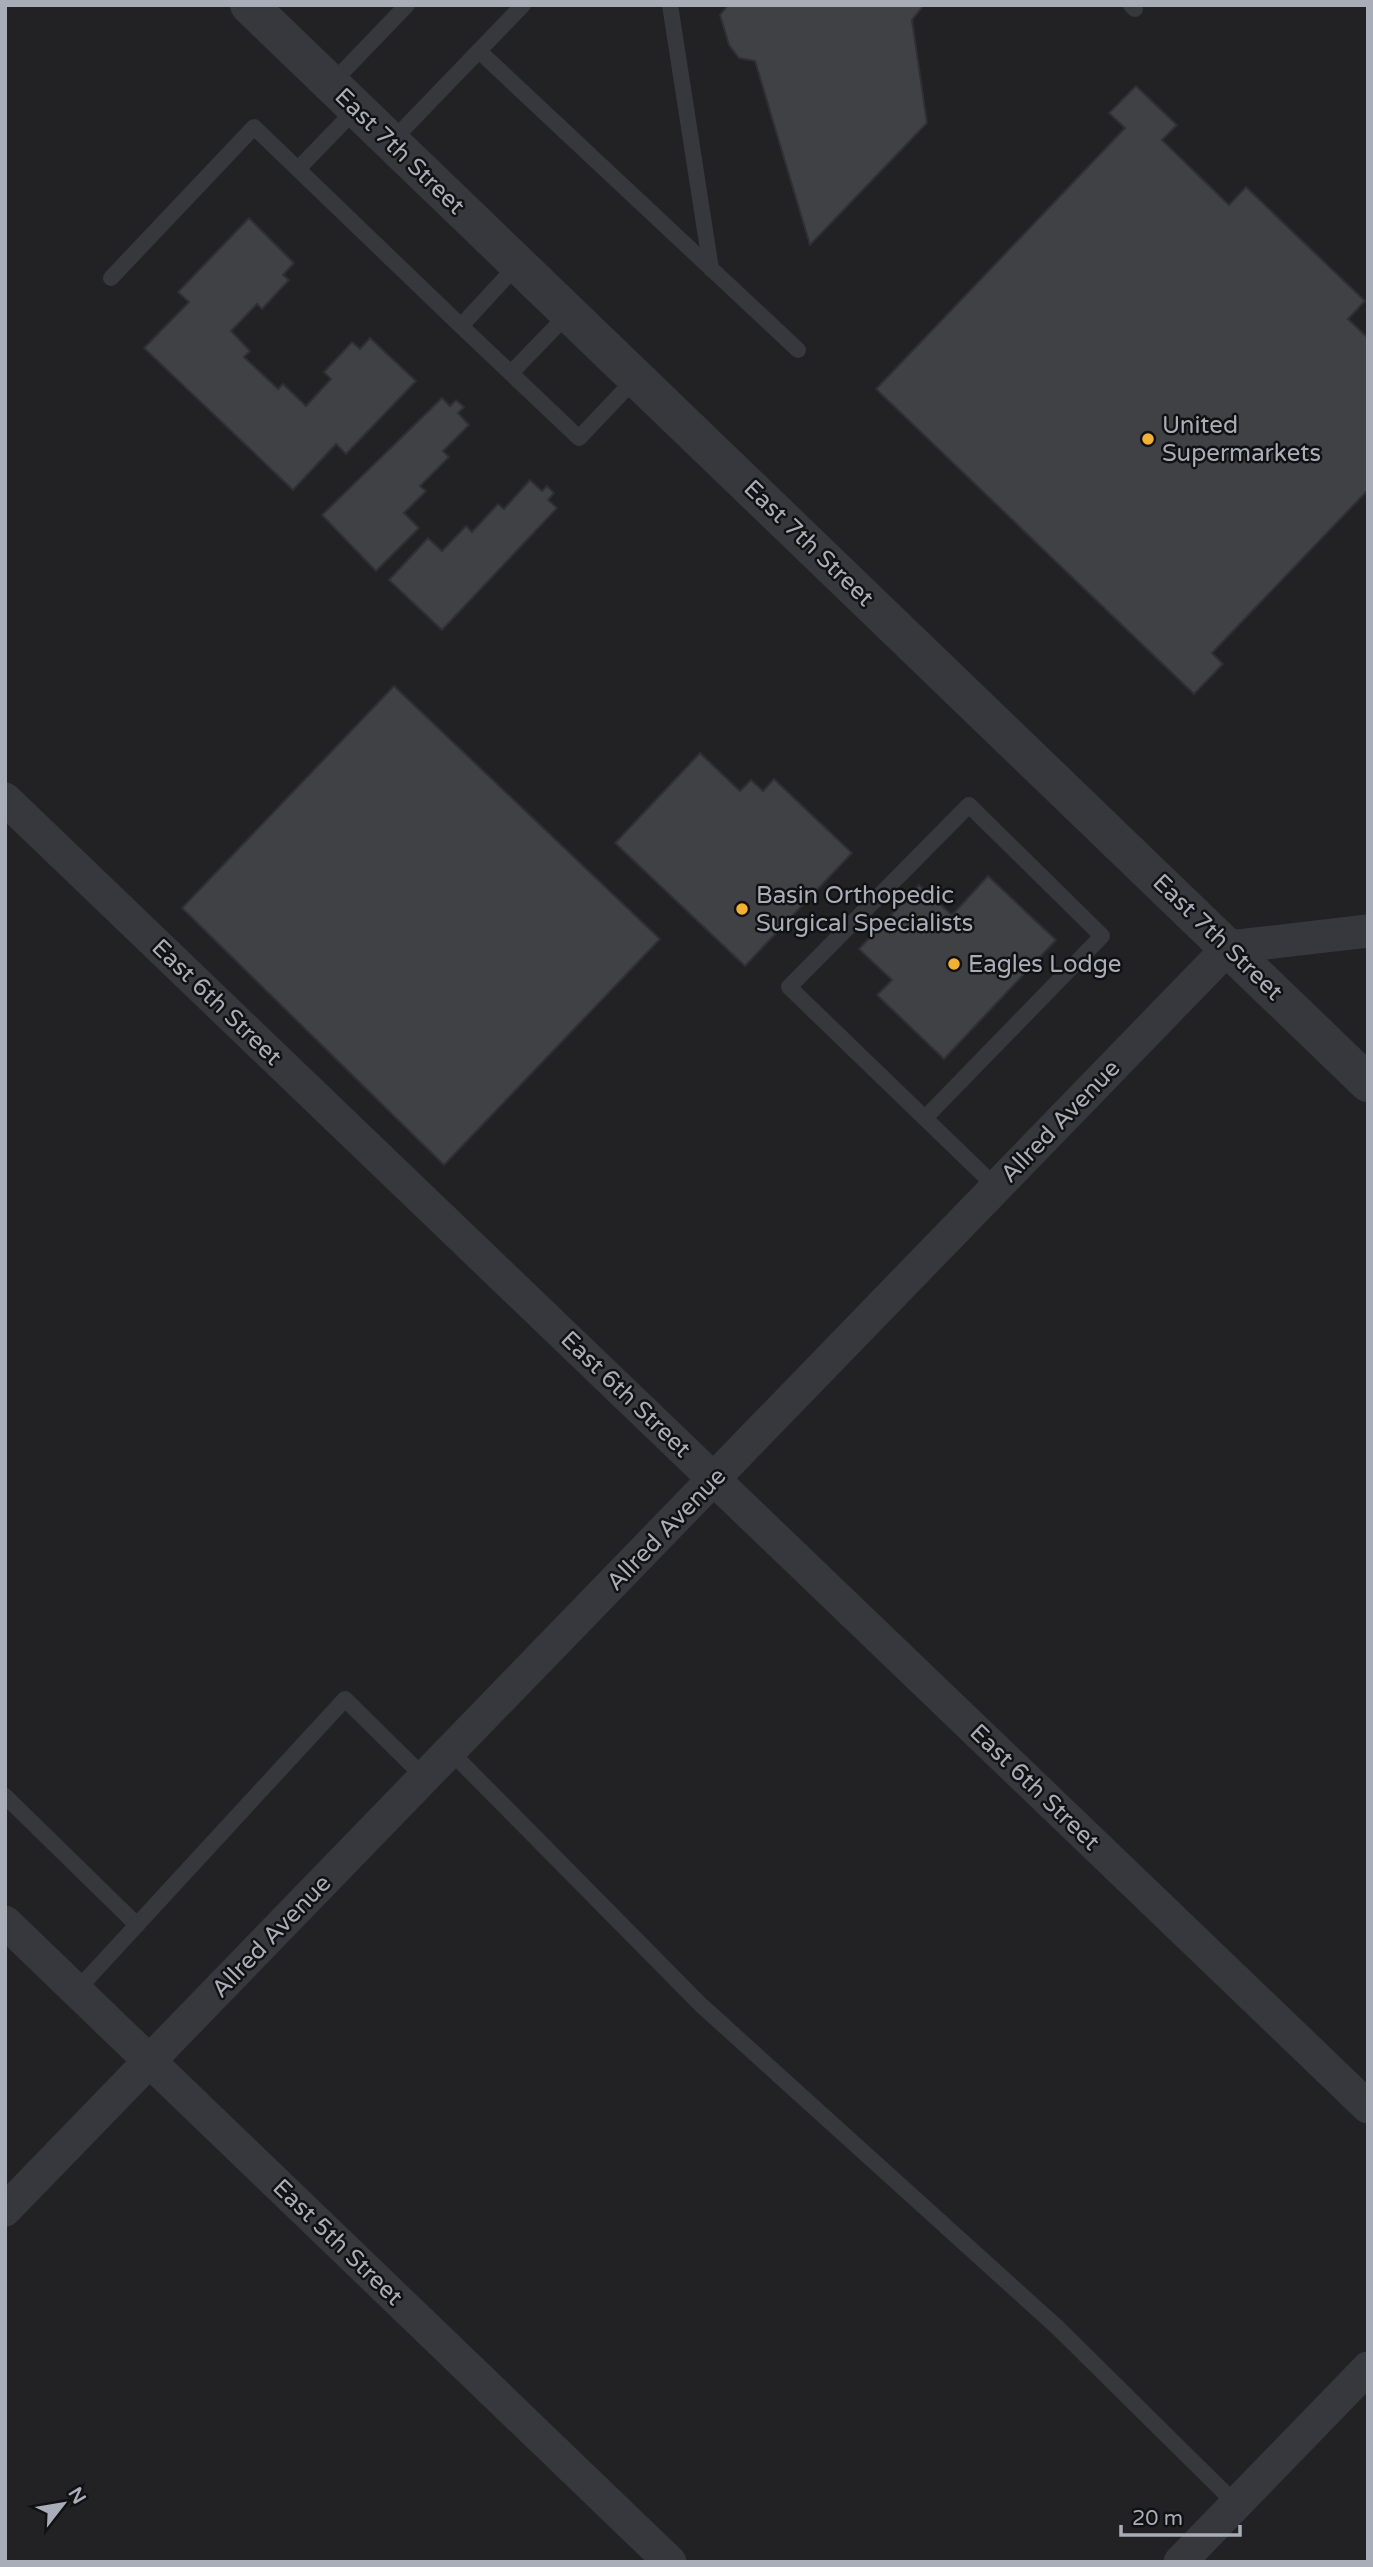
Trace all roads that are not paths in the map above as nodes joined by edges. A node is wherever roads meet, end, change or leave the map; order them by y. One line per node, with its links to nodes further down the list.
1 (407, 5): 6 (lane)
2 (523, 5): 5 (lane)
3 (670, 5): 10 (lane)
4 (261, 9): 6 (street, East 7th Street)
5 (479, 51): 7 (lane); 10 (lane)
6 (344, 96): 7 (street, East 7th Street); 8 (lane)
7 (391, 142): 9 (street, East 7th Street)
8 (298, 169): 11 (lane); 13 (lane)
9 (518, 264): 12 (street, East 7th Street); 13 (lane)
10 (711, 269): 14 (lane)
11 (111, 278)
12 (569, 313): 15 (lane); 16 (street, East 7th Street)
13 (461, 326): 15 (lane)
14 (797, 351)
15 (511, 373): 16 (lane)
16 (636, 378): 19 (street, East 7th Street)
17 (5, 799): 23 (street, East 6th Street)
18 (1368, 931): 19 (street)
19 (1229, 947): 20 (street, East 7th Street); 22 (street, Allred Avenue)
20 (1362, 1065)
21 (925, 1118): 21 (lane); 22 (lane)
22 (996, 1187): 23 (street, Allred Avenue)
23 (714, 1479): 24 (street, Allred Avenue); 31 (street, East 6th Street)
24 (450, 1751): 25 (street, Allred Avenue); 34 (lane)
25 (425, 1777): 28 (lane); 30 (street, Allred Avenue)
26 (5, 1796): 28 (lane)
27 (5, 1922): 29 (street, East 5th Street)
28 (137, 1925): 29 (lane)
29 (76, 1990): 30 (street, East 5th Street)
30 (150, 2061): 32 (street, Allred Avenue); 35 (street, East 5th Street)
31 (1368, 2107)
32 (5, 2210)
33 (1368, 2368): 34 (street)
34 (1236, 2504): 36 (street)
35 (670, 2562)
36 (1180, 2562)

